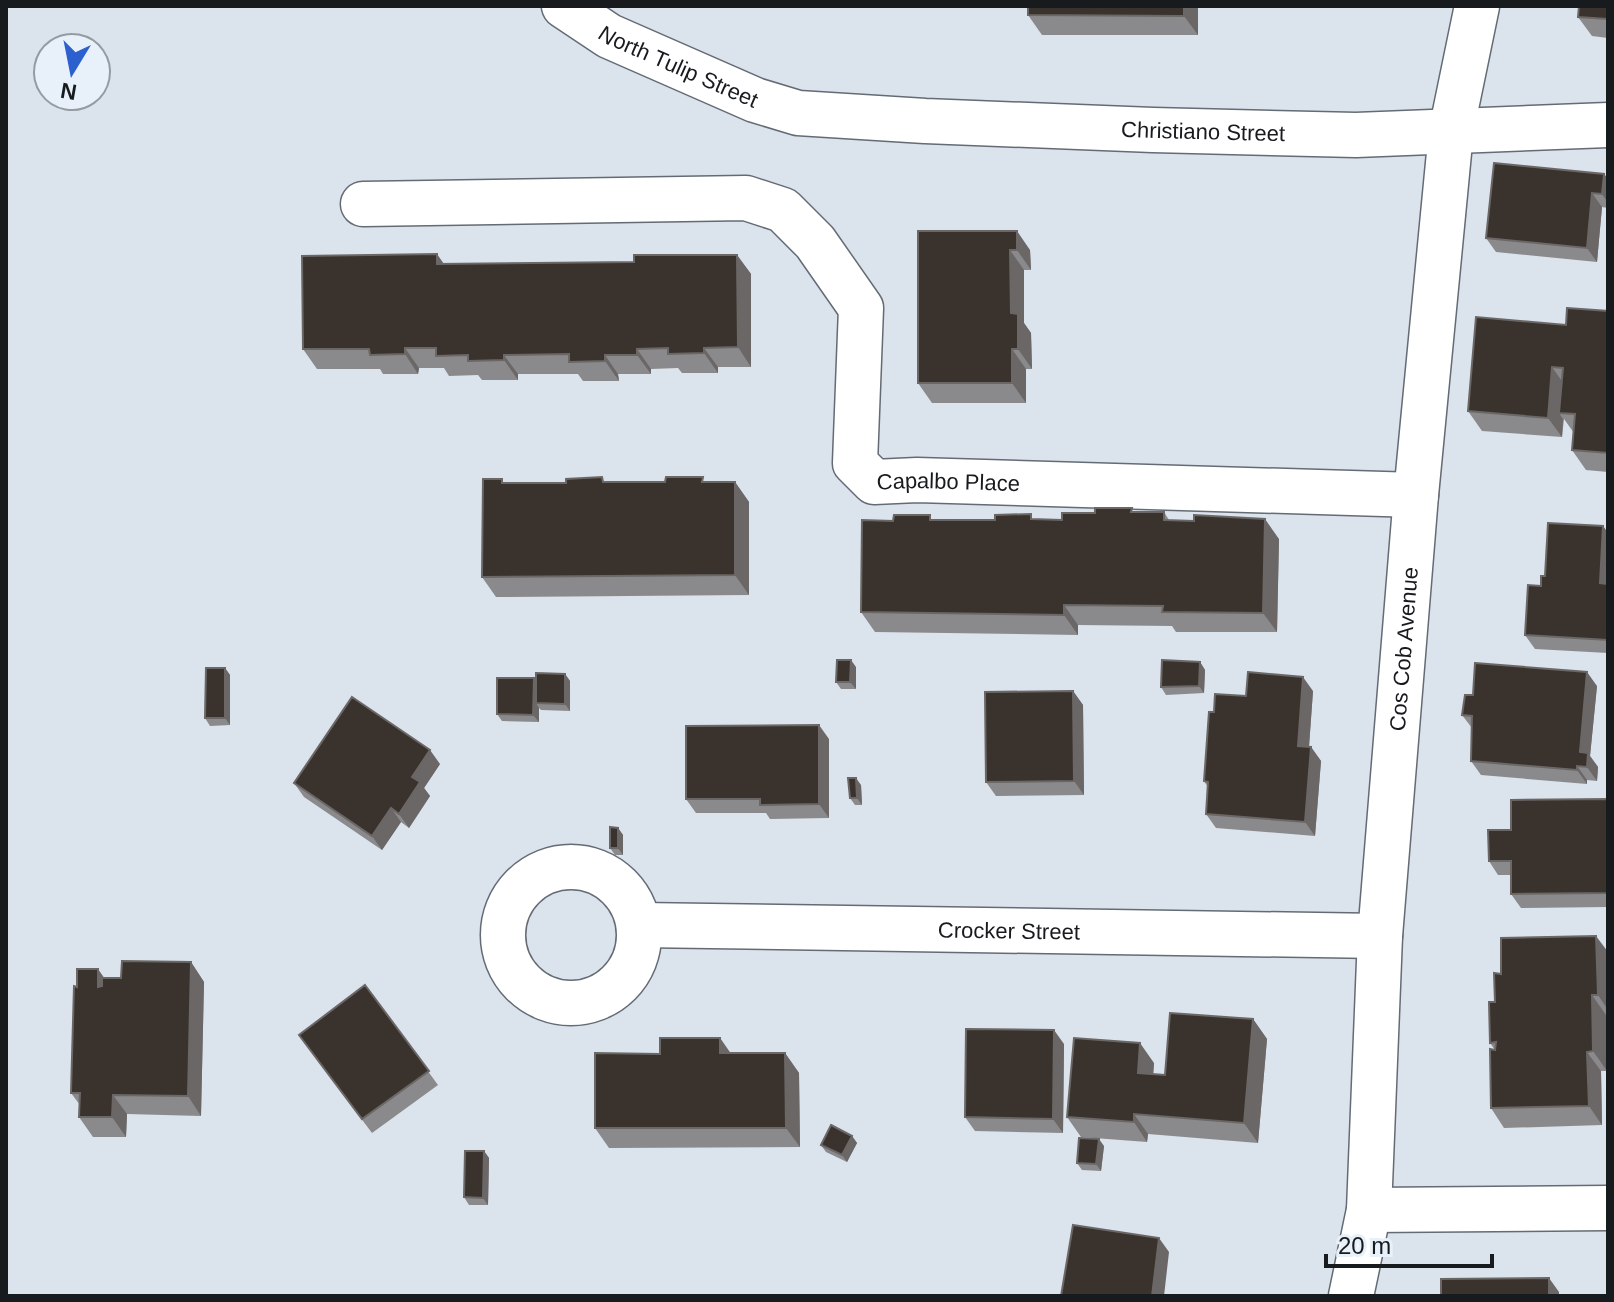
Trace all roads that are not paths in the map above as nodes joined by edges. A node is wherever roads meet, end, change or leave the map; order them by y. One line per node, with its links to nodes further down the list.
1 (564, 6): 3 (street, North Tulip Street)
2 (1477, 6): 5 (street, Cos Cob Avenue)
3 (798, 113): 5 (street, Christiano Street)
4 (1608, 125): 5 (street, Christiano Street)
5 (1451, 132): 7 (street, Cos Cob Avenue)
6 (363, 204): 7 (street, Capalbo Place)
7 (1416, 495): 9 (street, Cos Cob Avenue)
8 (639, 925): 9 (street, Crocker Street)
9 (1380, 936): 11 (street, Cos Cob Avenue)
10 (1608, 1208): 11 (street)
11 (1369, 1210): 12 (street, Cos Cob Avenue)
12 (1351, 1296)

